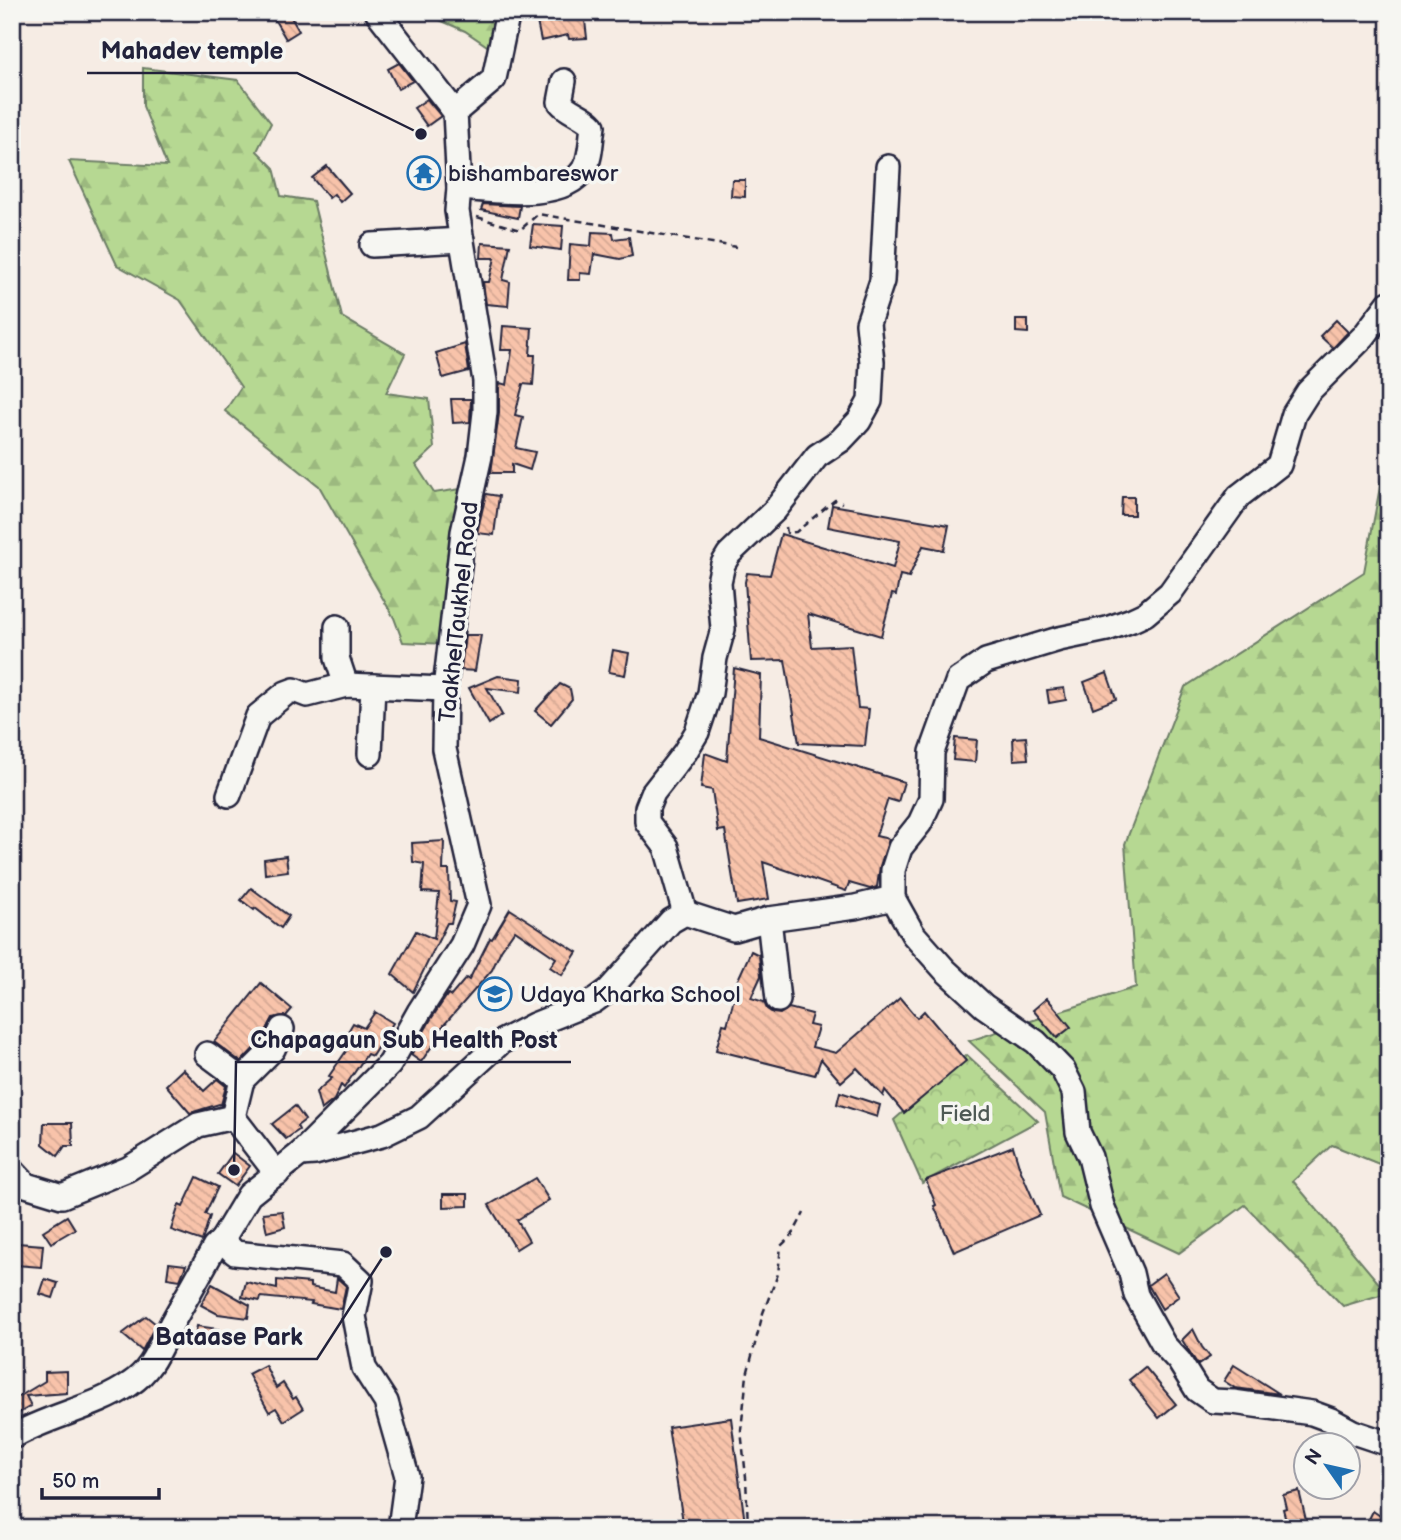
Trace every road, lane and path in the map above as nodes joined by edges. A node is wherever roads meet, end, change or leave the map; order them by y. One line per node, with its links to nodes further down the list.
1 (377, 12): 4 (street)
2 (508, 12): 4 (street)
3 (564, 81): 6 (street)
4 (455, 112): 6 (street, TaakhelTaukhel Road)
5 (888, 166): 20 (street)
6 (458, 199): 7 (street, TaakhelTaukhel Road); 9 (path)
7 (462, 240): 8 (street); 16 (street, TaakhelTaukhel Road)
8 (372, 245)
9 (736, 247)
10 (1389, 303): 19 (street)
11 (842, 503): 12 (path)
12 (785, 529)
13 (337, 627): 14 (street)
14 (346, 685): 15 (street); 18 (street)
15 (373, 686): 16 (street); 17 (street)
16 (446, 689): 27 (street, TaakhelTaukhel Road)
17 (370, 754)
18 (229, 795)
19 (892, 898): 21 (street); 33 (street)
20 (685, 913): 21 (street); 27 (street)
21 (769, 919): 22 (street)
22 (778, 1000)
23 (282, 1029): 25 (street)
24 (207, 1054): 25 (street)
25 (242, 1080): 26 (street)
26 (233, 1117): 28 (street); 29 (street)
27 (300, 1154): 29 (street, TaakhelTaukhel Road)
28 (12, 1170)
29 (277, 1174): 31 (street, TaakhelTaukhel Road)
30 (804, 1213): 35 (path)
31 (222, 1240): 32 (street, TaakhelTaukhel Road); 34 (street)
32 (12, 1437)
33 (1389, 1444)
34 (400, 1528)
35 (748, 1528)

